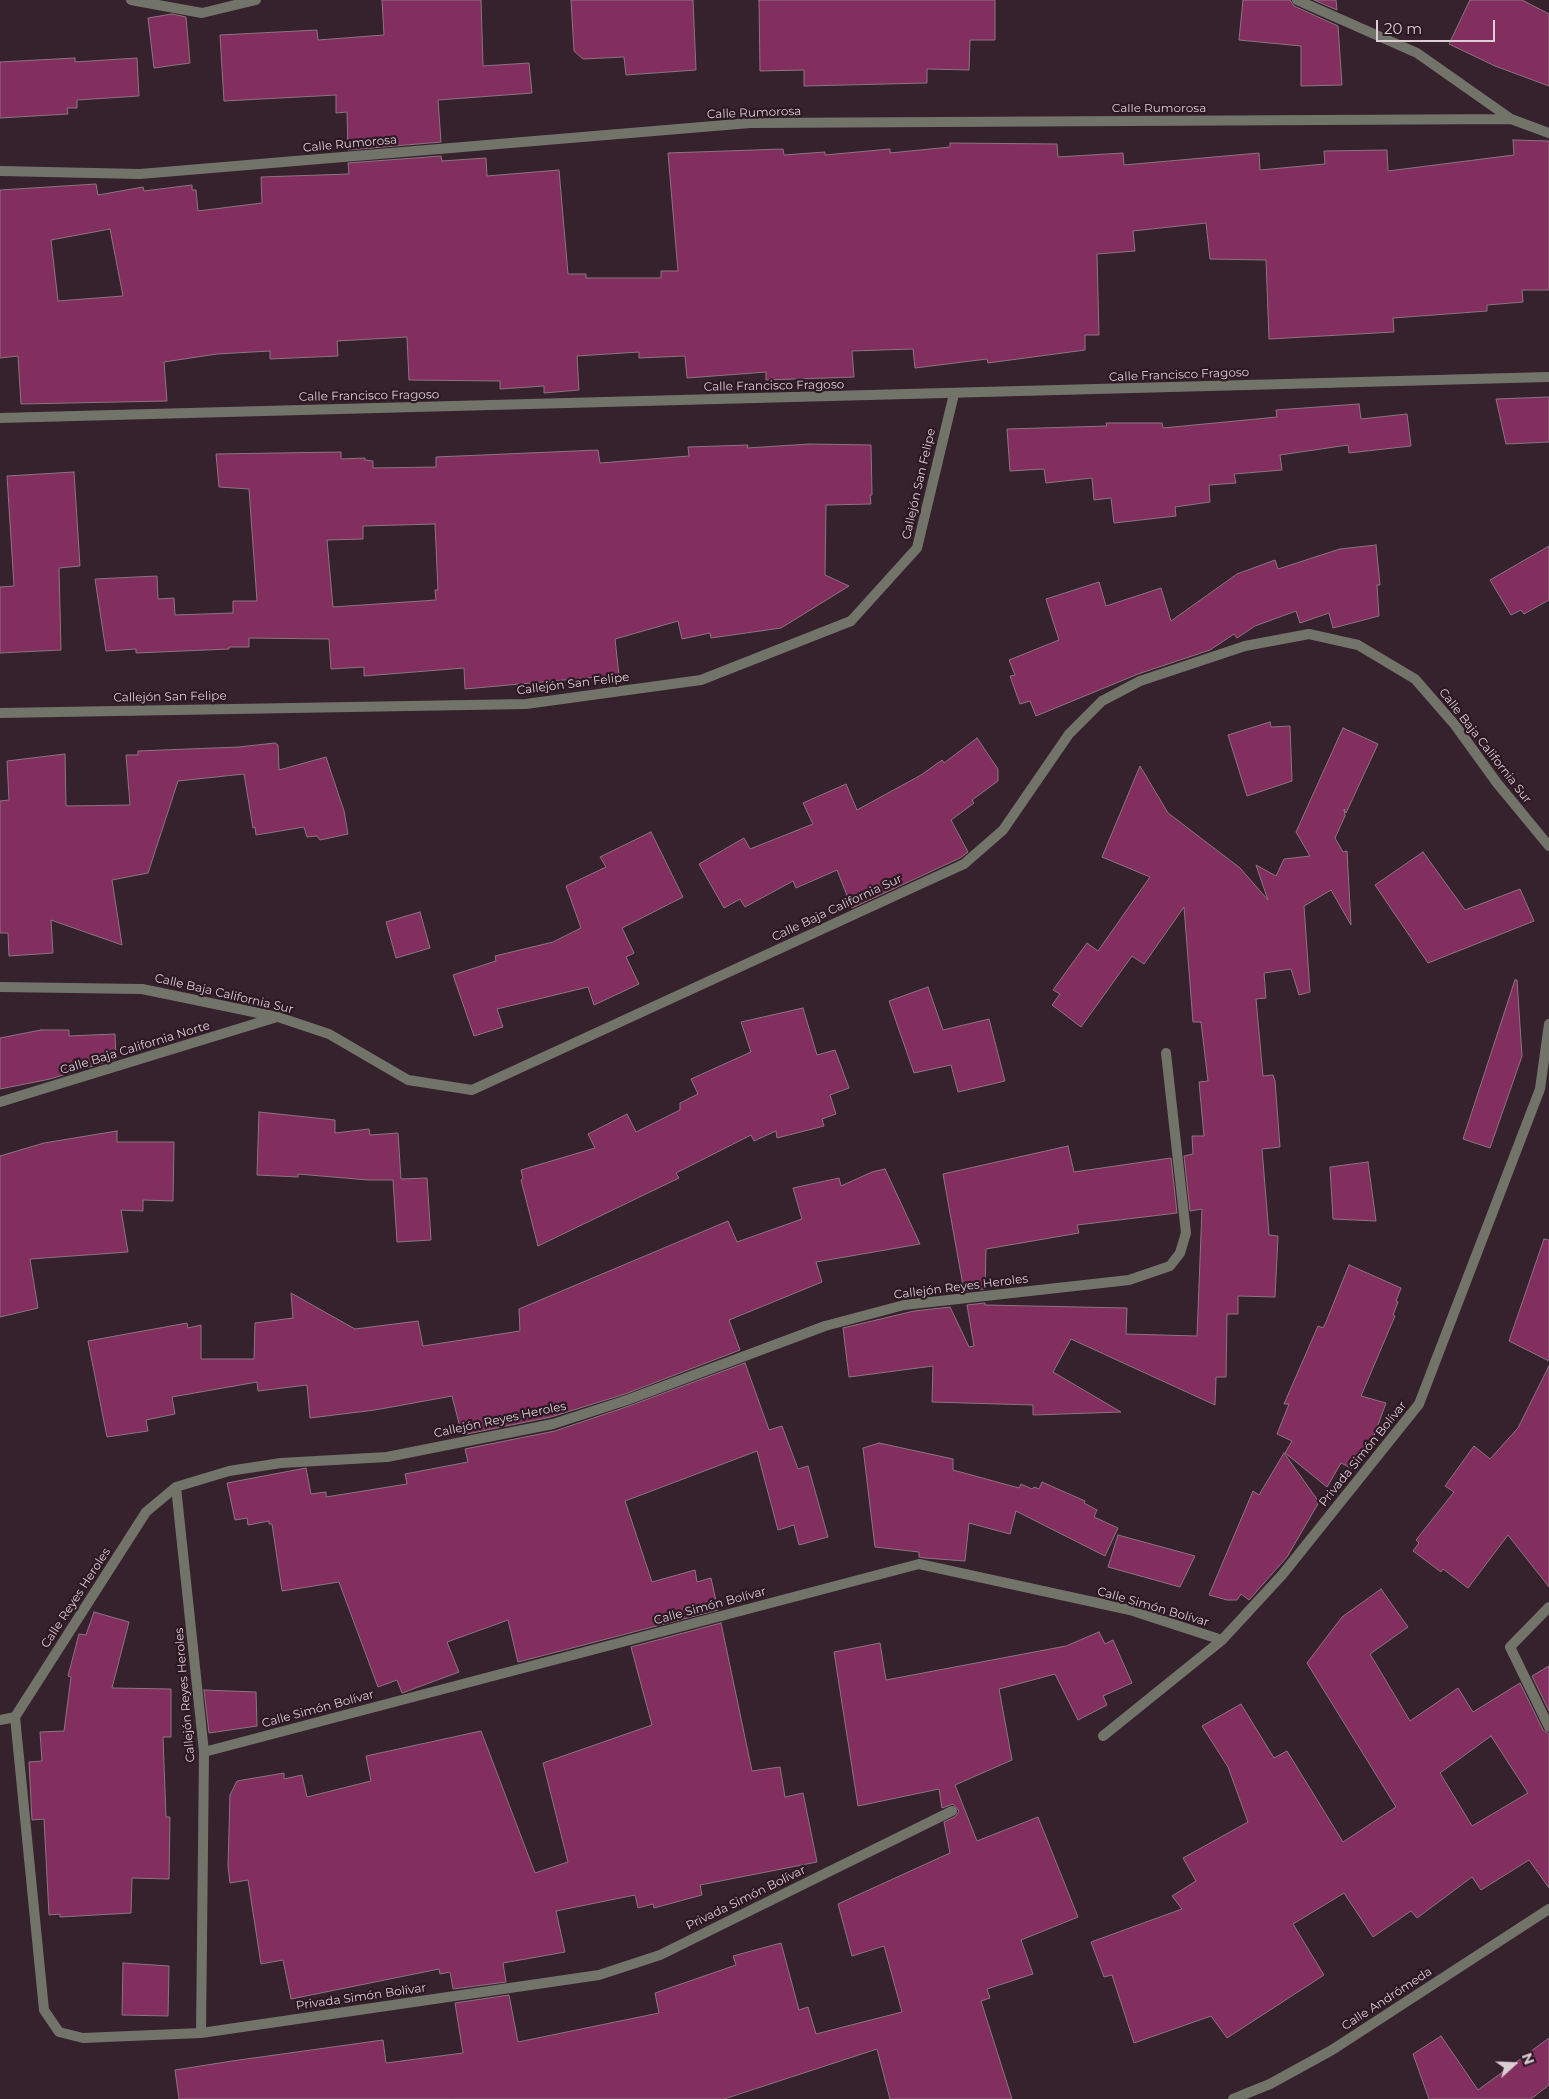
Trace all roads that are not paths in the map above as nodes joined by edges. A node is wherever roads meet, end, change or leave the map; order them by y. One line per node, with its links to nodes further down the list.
1 (131, 0): 2 (street)
2 (256, 0)
3 (1296, 0): 4 (street)
4 (1510, 119): 5 (street); 6 (street, Calle Rumorosa)
5 (1549, 133)
6 (0, 171)
7 (1549, 377): 8 (street, Calle Francisco Fragoso)
8 (954, 394): 9 (street, Calle Francisco Fragoso); 10 (street, Callejón San Felipe)
9 (0, 418)
10 (0, 713)
11 (1549, 846): 13 (street, Calle Baja California Sur)
12 (0, 987): 13 (street, Calle Baja California Sur)
13 (278, 1017): 16 (street, Calle Baja California Norte)
14 (1549, 1024): 19 (street, Privada Simón Bolívar)
15 (1166, 1053): 17 (street, Callejón Reyes Heroles)
16 (0, 1102)
17 (176, 1487): 20 (street, Calle Reyes Heroles); 24 (street, Callejón Reyes Heroles)
18 (1549, 1607): 22 (street)
19 (1222, 1640): 23 (street, Privada Simón Bolívar); 24 (street, Calle Simón Bolívar)
20 (15, 1717): 21 (street); 27 (street, Privada Simón Bolívar)
21 (0, 1720)
22 (1549, 1727)
23 (1103, 1736)
24 (204, 1752): 27 (street, Callejón Reyes Heroles)
25 (952, 1811): 27 (street, Privada Simón Bolívar)
26 (1549, 1909): 28 (street, Calle Andrómeda)
27 (201, 2033)
28 (1233, 2099)

